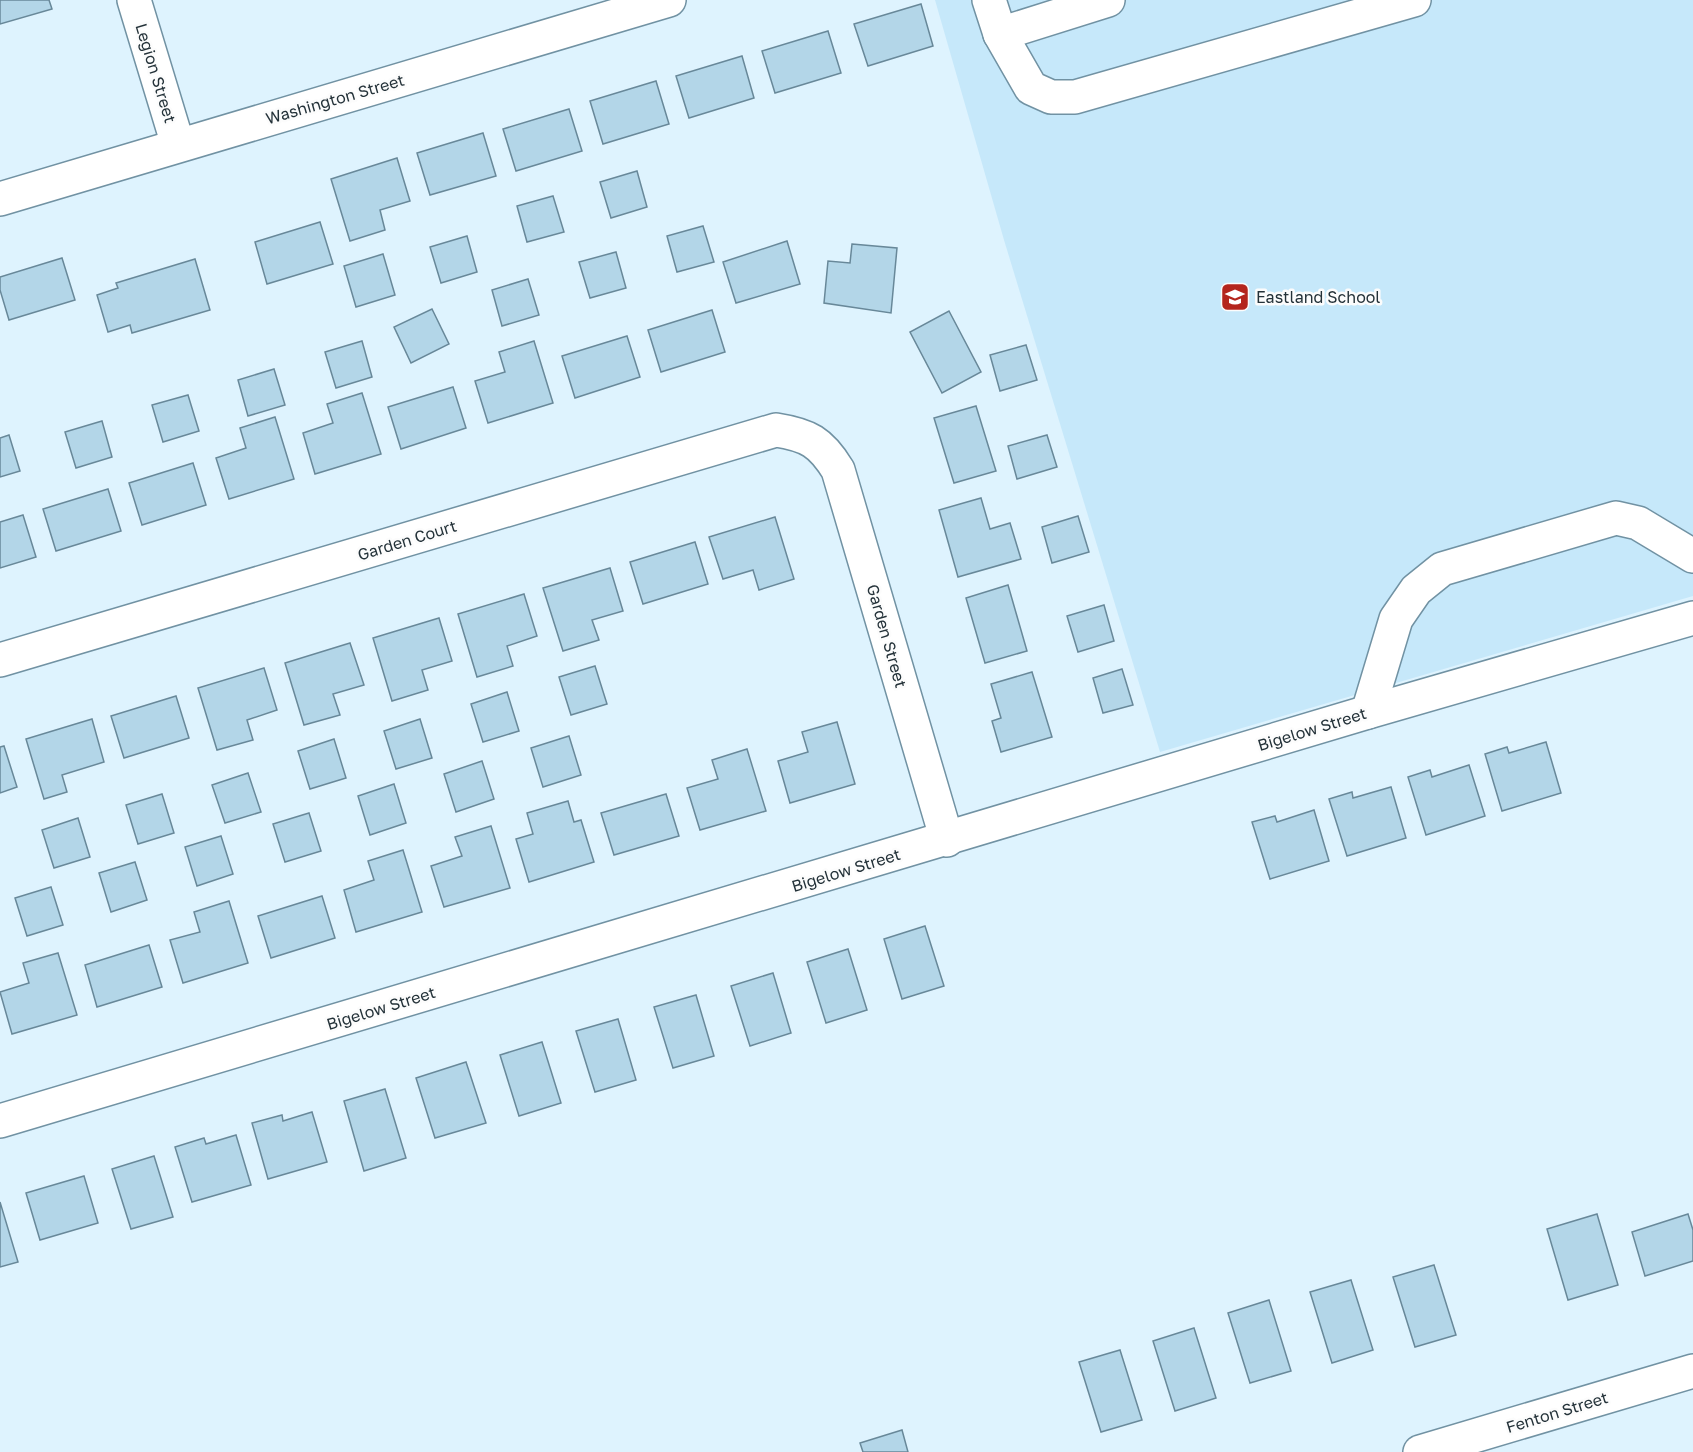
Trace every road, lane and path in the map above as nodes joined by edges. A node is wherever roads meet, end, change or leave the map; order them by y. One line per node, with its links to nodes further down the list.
1 (134, 0): 7 (street, Legion Street)
2 (669, 0): 7 (street, Washington Street)
3 (989, 0): 6 (street)
4 (1108, 0): 6 (street)
5 (1414, 0): 6 (street)
6 (1000, 34)
7 (178, 146): 8 (street, Washington Street)
8 (0, 199)
9 (813, 440): 12 (street, Garden Court); 14 (street, Garden Street)
10 (1693, 556): 13 (street)
11 (1693, 618): 13 (street, Bigelow Street)
12 (0, 660)
13 (1368, 712): 14 (street, Bigelow Street)
14 (947, 840): 15 (street, Bigelow Street)
15 (0, 1121)
16 (1693, 1371): 17 (street, Fenton Street)
17 (1420, 1452)

